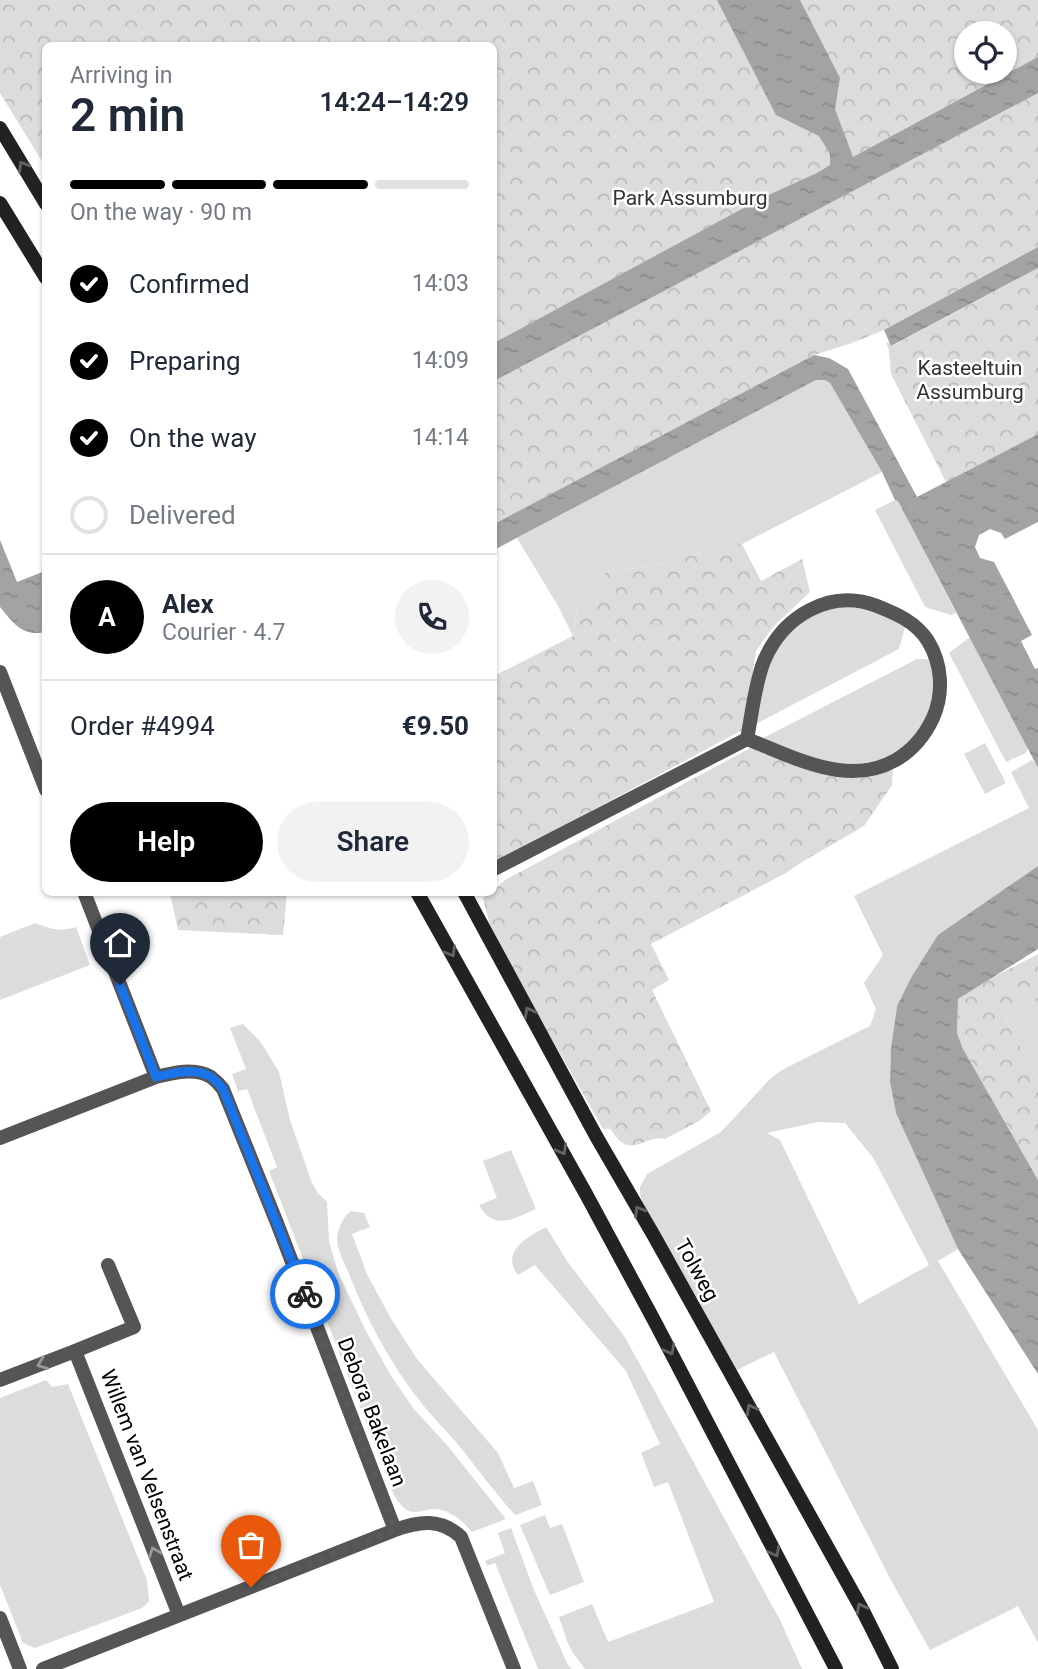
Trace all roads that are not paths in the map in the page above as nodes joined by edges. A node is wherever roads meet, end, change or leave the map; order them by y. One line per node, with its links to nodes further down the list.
1 (0, 128): 2 (main road, one-way to 1)
2 (42, 197)
3 (0, 203): 4 (main road)
4 (42, 271)
5 (0, 672): 7 (street)
6 (747, 739): 6 (street); 8 (street)
7 (42, 780)
8 (497, 867)
9 (87, 896): 12 (street)
10 (418, 896): 23 (main road, one-way to 23)
11 (466, 896): 24 (main road, Tolweg, one-way to 11)
12 (156, 1077): 13 (street, Debora Bakelaan); 17 (street, Debora Bakelaan)
13 (0, 1138)
14 (108, 1265): 15 (street, Willem van Velsenstraat)
15 (75, 1351): 16 (street, Willem van Velsenstraat, one-way to 16); 18 (street, Willem van Velsenstraat, one-way to 15)
16 (0, 1380)
17 (395, 1530): 18 (street, Willem van Velsenstraat); 22 (street)
18 (179, 1615): 21 (street, Willem van Velsenstraat)
19 (0, 1618): 20 (street)
20 (20, 1669)
21 (43, 1669)
22 (514, 1669)
23 (836, 1669)
24 (892, 1669)

